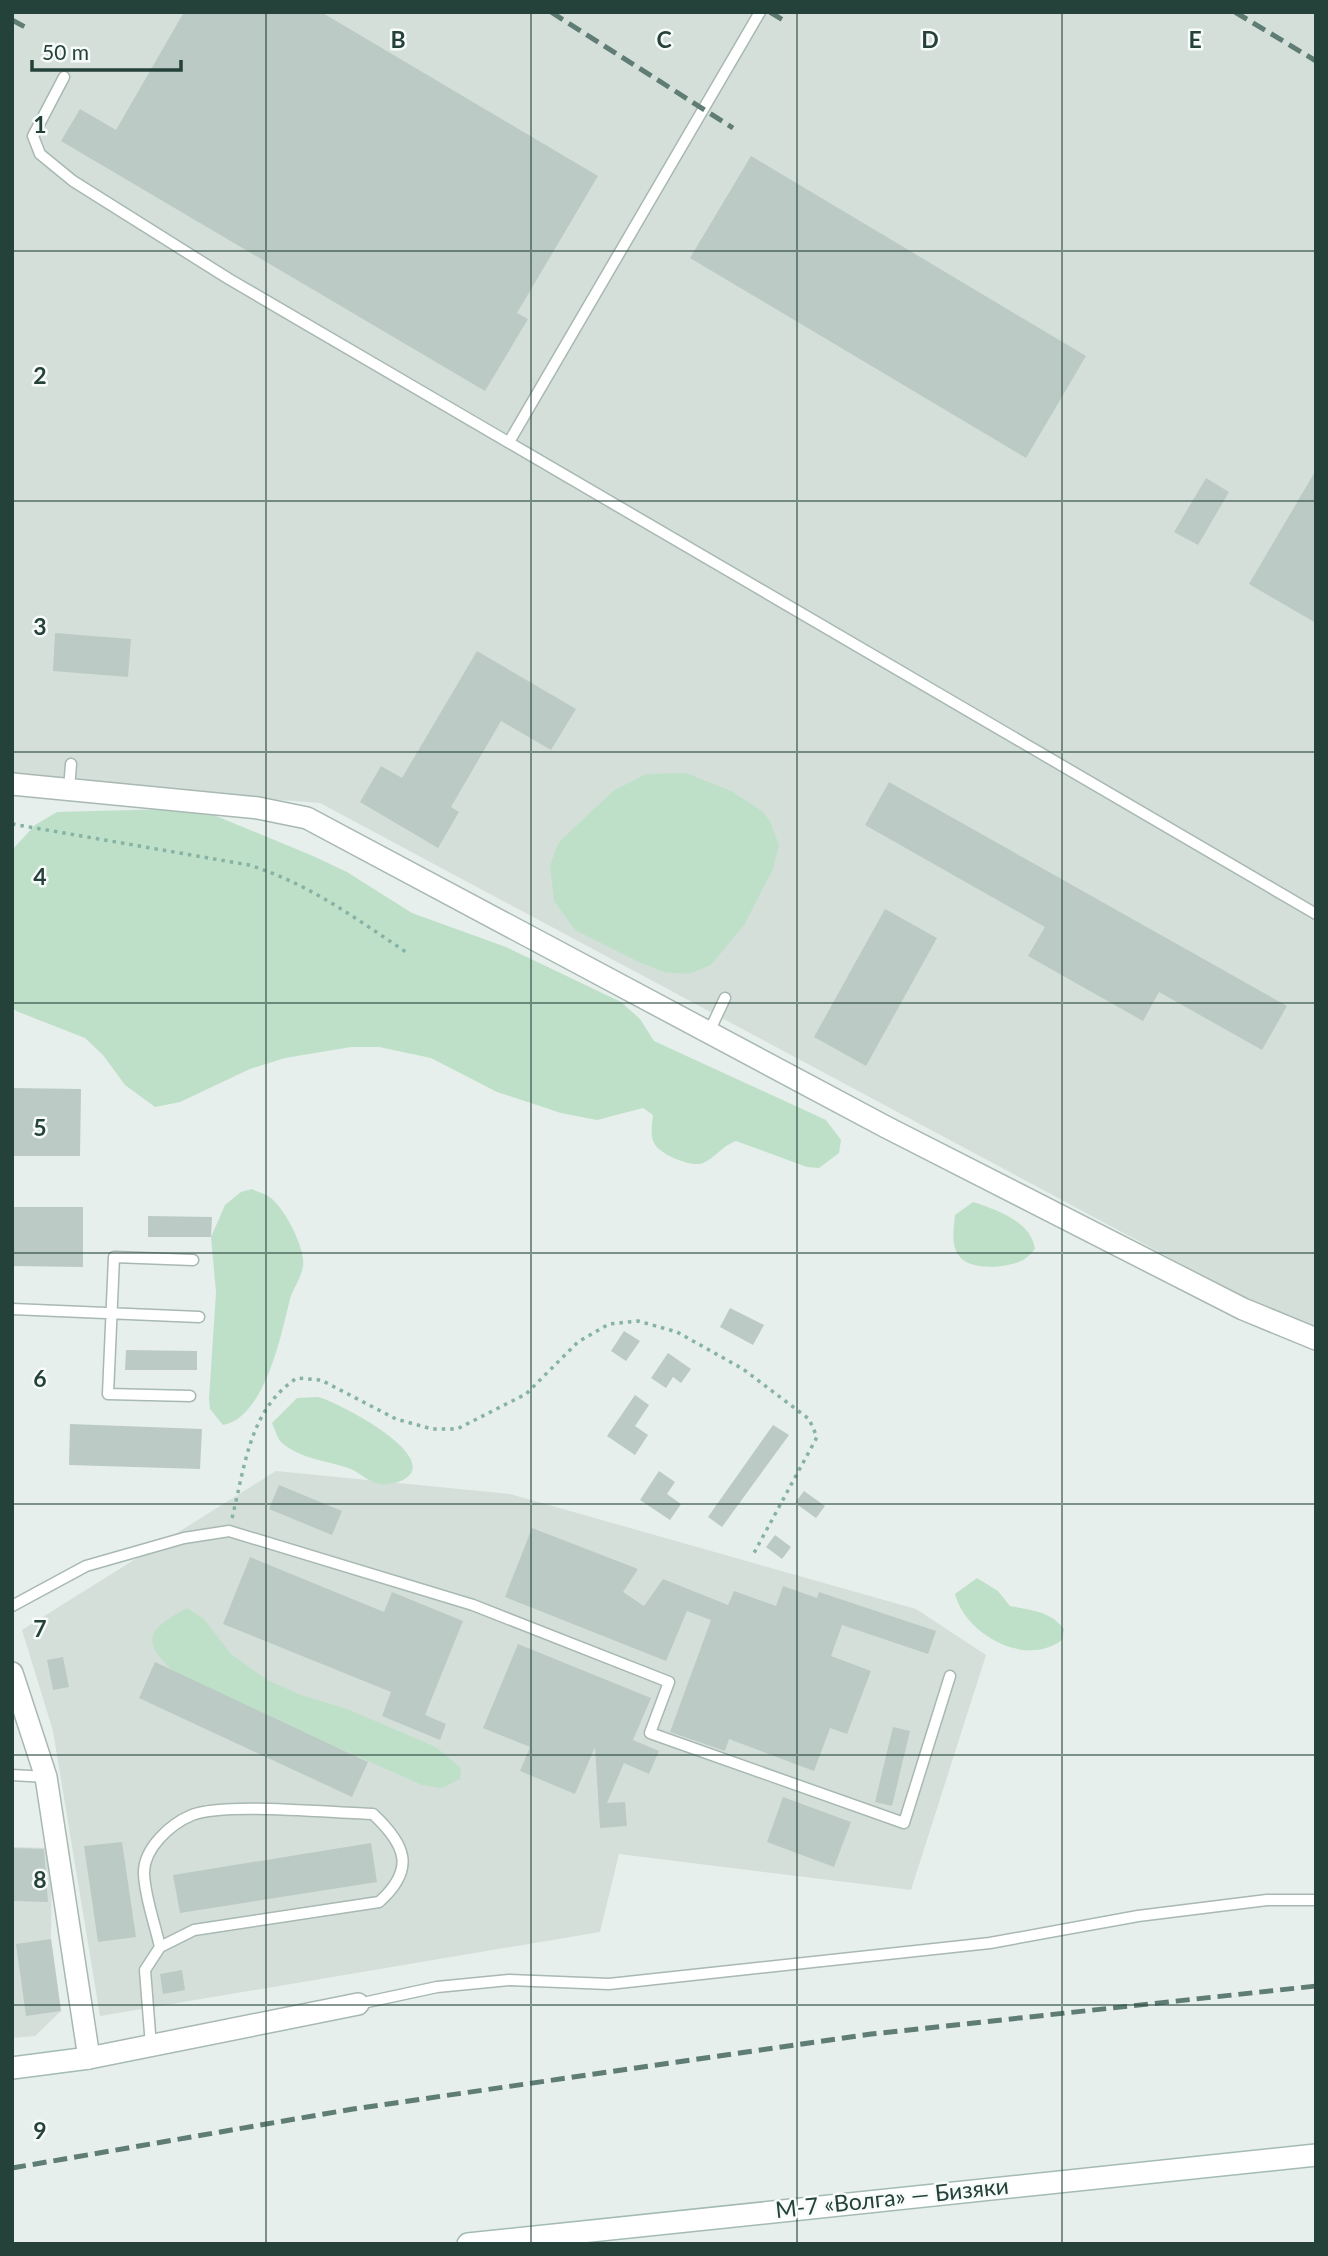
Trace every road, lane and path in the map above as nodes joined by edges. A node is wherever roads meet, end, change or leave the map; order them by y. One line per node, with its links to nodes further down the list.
1 (760, 12): 3 (lane)
2 (64, 77): 3 (lane)
3 (509, 442): 8 (lane)
4 (72, 764): 6 (lane)
5 (12, 784): 6 (street)
6 (69, 789): 11 (street)
7 (12, 824): 9 (path)
8 (1316, 914)
9 (406, 951)
10 (724, 998): 11 (lane)
11 (709, 1032): 16 (street)
12 (193, 1259): 14 (lane)
13 (12, 1309): 14 (lane)
14 (112, 1313): 15 (lane); 17 (lane)
15 (199, 1317)
16 (1316, 1339)
17 (190, 1396)
18 (229, 1531): 19 (path); 20 (lane); 22 (lane)
19 (754, 1553)
20 (12, 1606)
21 (12, 1673): 24 (street)
22 (950, 1676)
23 (12, 1775): 24 (lane)
24 (46, 1777): 29 (street)
25 (1316, 1900): 27 (lane)
26 (160, 1947): 26 (lane); 28 (lane)
27 (358, 2004): 28 (street)
28 (151, 2046): 29 (street)
29 (89, 2058): 30 (street)
30 (12, 2068)
31 (1316, 2155): 32 (street, М-7 «Волга» — Бизяки)
32 (468, 2244)

